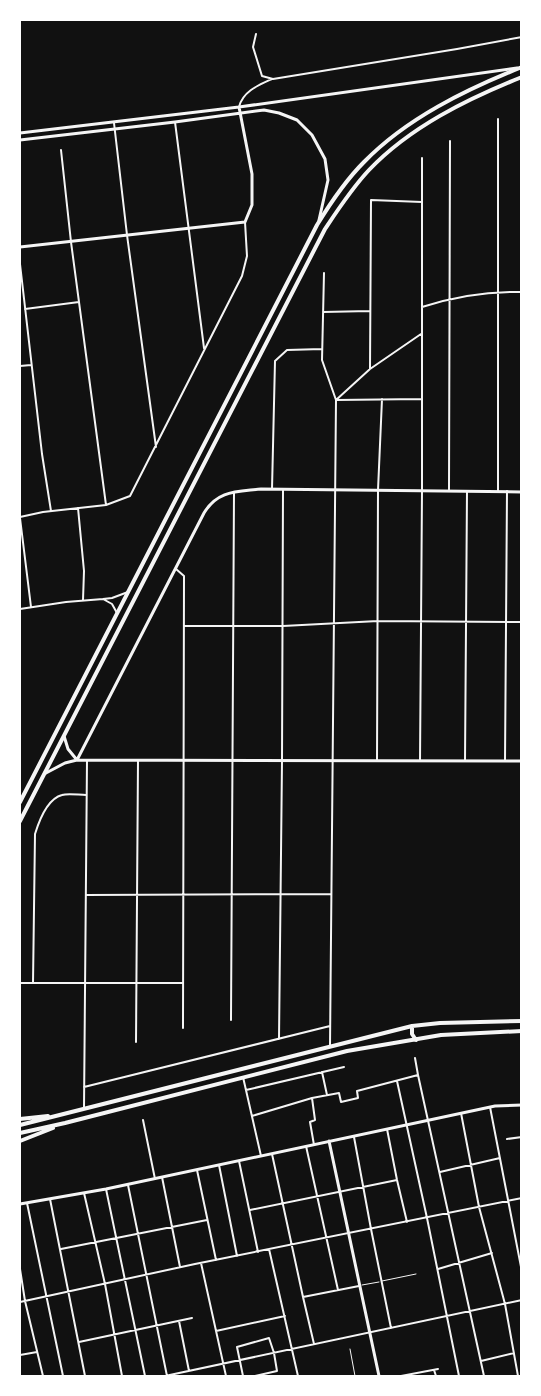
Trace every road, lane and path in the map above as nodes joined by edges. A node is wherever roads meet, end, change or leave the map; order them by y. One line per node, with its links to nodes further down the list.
1 (256, 34): 5 (street)
2 (522, 37): 5 (street)
3 (522, 67): 6 (street); 19 (main road)
4 (522, 77): 75 (main road)
5 (273, 79): 6 (street)
6 (239, 106): 7 (street); 9 (street)
7 (241, 114): 10 (street); 18 (street); 19 (street)
8 (498, 119): 26 (street)
9 (114, 122): 11 (street); 12 (street)
10 (175, 122): 11 (street); 20 (street)
11 (115, 129): 13 (street); 21 (street)
12 (20, 133)
13 (20, 140)
14 (450, 141): 28 (street)
15 (61, 150): 22 (street)
16 (422, 158): 17 (street)
17 (422, 201): 30 (street); 32 (street)
18 (245, 222): 20 (street); 36 (street)
19 (317, 225): 60 (main road)
20 (189, 228): 21 (street); 36 (street)
21 (128, 235): 22 (street); 43 (street)
22 (70, 242): 23 (street); 29 (street)
23 (20, 248)
24 (20, 264): 31 (street)
25 (324, 273): 33 (street)
26 (498, 291): 27 (street); 28 (street); 51 (street)
27 (522, 292)
28 (449, 298): 30 (street); 49 (street)
29 (79, 302): 31 (street); 55 (street)
30 (422, 307): 34 (street)
31 (25, 309): 37 (street)
32 (370, 310): 33 (street); 39 (street)
33 (323, 312): 35 (street)
34 (422, 334): 39 (street); 41 (street)
35 (323, 348): 42 (street); 44 (street)
36 (205, 350): 43 (street)
37 (31, 365): 38 (street); 57 (street)
38 (20, 366)
39 (370, 369): 42 (street)
40 (382, 399): 41 (street); 42 (street); 47 (street)
41 (422, 399): 48 (street)
42 (336, 400): 46 (street)
43 (156, 447): 55 (street)
44 (272, 489): 45 (street); 53 (street)
45 (283, 490): 46 (street); 74 (street)
46 (335, 490): 47 (street); 71 (street)
47 (378, 490): 48 (street); 66 (street)
48 (422, 491): 49 (street); 67 (street)
49 (449, 491): 50 (street)
50 (467, 491): 51 (street); 68 (street)
51 (498, 491): 52 (street)
52 (507, 491): 54 (street); 69 (street)
53 (234, 492): 59 (street); 73 (street)
54 (522, 492)
55 (106, 506): 56 (street)
56 (78, 508): 57 (street); 62 (street)
57 (51, 511): 58 (street)
58 (20, 518): 63 (street)
59 (175, 568): 72 (street); 76 (street)
60 (128, 592): 61 (street); 65 (main road)
61 (102, 599): 62 (street); 65 (street)
62 (82, 600): 63 (street)
63 (31, 607): 64 (street)
64 (20, 609)
65 (117, 613): 90 (main road)
66 (378, 621): 67 (street); 71 (street); 83 (street)
67 (421, 622): 68 (street); 84 (street)
68 (466, 622): 69 (street); 85 (street)
69 (506, 622): 70 (street); 86 (street)
70 (522, 622)
71 (333, 624): 74 (street); 82 (street)
72 (184, 626): 73 (street); 79 (street)
73 (233, 626): 74 (street); 80 (street)
74 (283, 626): 81 (street)
75 (64, 735): 76 (street); 88 (main road)
76 (77, 760): 77 (street); 88 (street)
77 (87, 760): 78 (street); 89 (street)
78 (138, 760): 79 (street); 93 (street)
79 (184, 760): 80 (street); 94 (street)
80 (232, 760): 81 (street); 95 (street)
81 (282, 761): 82 (street); 96 (street)
82 (333, 761): 83 (street); 97 (street)
83 (377, 761): 84 (street)
84 (420, 761): 85 (street)
85 (465, 761): 86 (street)
86 (506, 761): 87 (street)
87 (522, 761)
88 (43, 775): 91 (main road)
89 (87, 795): 92 (street); 99 (street)
90 (20, 801)
91 (20, 821)
92 (86, 894): 93 (street); 102 (street)
93 (137, 894): 94 (street); 100 (street)
94 (184, 894): 95 (street); 101 (street)
95 (232, 894): 96 (street); 103 (street)
96 (281, 894): 97 (street); 110 (street)
97 (331, 894): 105 (street)
98 (20, 983): 99 (street)
99 (33, 983): 102 (street)
100 (136, 983): 101 (street); 102 (street); 112 (street)
101 (183, 983): 107 (street)
102 (85, 984): 121 (street)
103 (231, 1020)
104 (522, 1021): 106 (main road)
105 (330, 1026): 110 (street); 114 (street)
106 (412, 1026): 108 (main road); 111 (main road)
107 (183, 1028)
108 (399, 1029): 113 (main road); 114 (main road)
109 (522, 1031): 111 (main road)
110 (279, 1039): 121 (street)
111 (416, 1040): 113 (main road)
112 (136, 1042)
113 (400, 1042): 119 (main road)
114 (330, 1046): 127 (main road)
115 (415, 1058): 118 (street)
116 (344, 1067): 117 (street)
117 (322, 1072): 122 (street); 123 (street)
118 (418, 1075): 120 (street); 133 (street)
119 (243, 1077): 122 (street); 134 (main road)
120 (397, 1081): 123 (street); 136 (street)
121 (84, 1087): 127 (street)
122 (246, 1090): 130 (street)
123 (327, 1095): 124 (street)
124 (312, 1098): 130 (street); 144 (street)
125 (522, 1105): 126 (street)
126 (490, 1107): 128 (street); 148 (street)
127 (84, 1109): 129 (main road)
128 (461, 1113): 133 (street); 151 (street)
129 (64, 1114): 131 (main road); 135 (main road)
130 (252, 1116): 147 (street)
131 (20, 1119)
132 (143, 1120): 155 (street)
133 (429, 1120): 136 (street); 153 (street)
134 (65, 1123): 138 (main road); 142 (main road)
135 (20, 1125)
136 (406, 1125): 137 (street); 172 (street)
137 (387, 1129): 139 (street); 156 (street)
138 (20, 1133)
139 (354, 1136): 143 (street); 158 (street)
140 (522, 1137): 141 (street)
141 (507, 1139)
142 (20, 1141)
143 (329, 1141): 144 (street); 160 (street)
144 (314, 1145): 145 (street)
145 (306, 1146): 146 (street); 162 (street)
146 (272, 1154): 147 (street); 167 (street)
147 (261, 1156): 149 (street)
148 (500, 1158): 151 (street); 165 (street)
149 (239, 1161): 150 (street); 170 (street)
150 (219, 1165): 152 (street); 187 (street)
151 (471, 1165): 153 (street); 169 (street)
152 (197, 1170): 154 (street); 173 (street)
153 (440, 1172): 171 (street)
154 (162, 1177): 155 (street); 175 (street)
155 (155, 1179): 157 (street)
156 (397, 1180): 158 (street); 174 (street)
157 (128, 1185): 159 (street); 178 (street)
158 (363, 1187): 160 (street); 176 (street)
159 (106, 1189): 161 (street); 179 (street)
160 (340, 1191): 162 (street); 177 (street)
161 (84, 1193): 164 (street); 181 (street)
162 (317, 1196): 167 (street); 180 (street)
163 (522, 1198): 165 (street)
164 (50, 1199): 166 (street); 183 (street)
165 (508, 1201): 169 (street); 194 (street)
166 (27, 1203): 168 (street); 203 (street)
167 (282, 1203): 170 (street); 182 (street)
168 (20, 1204)
169 (479, 1208): 171 (street); 186 (street)
170 (250, 1210): 185 (street)
171 (448, 1214): 172 (street); 190 (street)
172 (427, 1218): 174 (street); 193 (street)
173 (207, 1220): 175 (street); 188 (street)
174 (406, 1222): 176 (street)
175 (172, 1227): 178 (street); 191 (street)
176 (370, 1229): 177 (street); 198 (street)
177 (349, 1233): 180 (street); 200 (street)
178 (138, 1234): 179 (street); 196 (street)
179 (116, 1238): 181 (street); 197 (street)
180 (327, 1238): 182 (street); 201 (street)
181 (95, 1243): 183 (street); 199 (street)
182 (291, 1245): 184 (street); 204 (street)
183 (61, 1249): 202 (street)
184 (269, 1249): 185 (street); 210 (street)
185 (258, 1252): 187 (street)
186 (492, 1253): 190 (street); 208 (street)
187 (237, 1256): 188 (street)
188 (216, 1260): 189 (street)
189 (201, 1263): 191 (street); 217 (street)
190 (459, 1263): 193 (street); 209 (street)
191 (180, 1267): 196 (street)
192 (20, 1269): 206 (street)
193 (438, 1269): 211 (street)
194 (522, 1272)
195 (416, 1274): 198 (lane)
196 (146, 1275): 197 (street); 214 (street)
197 (125, 1279): 199 (street); 216 (street)
198 (381, 1281): 200 (lane); 215 (street)
199 (105, 1284): 202 (street); 219 (street)
200 (360, 1286): 201 (street); 218 (street)
201 (338, 1290): 204 (street)
202 (69, 1291): 203 (street); 220 (street)
203 (47, 1296): 206 (street); 237 (street)
204 (303, 1298): 221 (street)
205 (522, 1300): 208 (street)
206 (25, 1301): 207 (street); 224 (street)
207 (20, 1302)
208 (505, 1304): 209 (street); 226 (street)
209 (469, 1312): 211 (street); 229 (street)
210 (285, 1316): 217 (street); 222 (street)
211 (447, 1316): 215 (street); 248 (street)
212 (192, 1318): 213 (street)
213 (179, 1321): 214 (street); 233 (street)
214 (156, 1326): 216 (street); 234 (street)
215 (391, 1328): 218 (street)
216 (135, 1330): 219 (street); 240 (street)
217 (216, 1331): 230 (street)
218 (370, 1333): 221 (street); 246 (street)
219 (114, 1335): 220 (street); 239 (street)
220 (79, 1342): 238 (street)
221 (315, 1345): 222 (street)
222 (293, 1349): 225 (street); 244 (street)
223 (350, 1349): 245 (lane)
224 (37, 1352): 227 (street); 236 (street)
225 (274, 1353): 228 (street); 228 (street); 243 (street)
226 (514, 1353): 229 (street); 250 (street)
227 (20, 1355)
228 (239, 1361): 230 (street); 242 (street)
229 (480, 1361): 249 (street)
230 (223, 1364): 233 (street); 241 (street)
231 (438, 1369): 232 (street)
232 (434, 1370): 235 (street); 247 (street)
233 (189, 1371): 234 (street)
234 (166, 1376)
235 (401, 1376)
236 (43, 1377)
237 (63, 1377)
238 (85, 1377)
239 (122, 1377)
240 (145, 1377)
241 (226, 1377)
242 (243, 1377)
243 (255, 1377)
244 (298, 1377)
245 (355, 1377)
246 (379, 1377)
247 (436, 1377)
248 (459, 1377)
249 (484, 1377)
250 (518, 1377)

